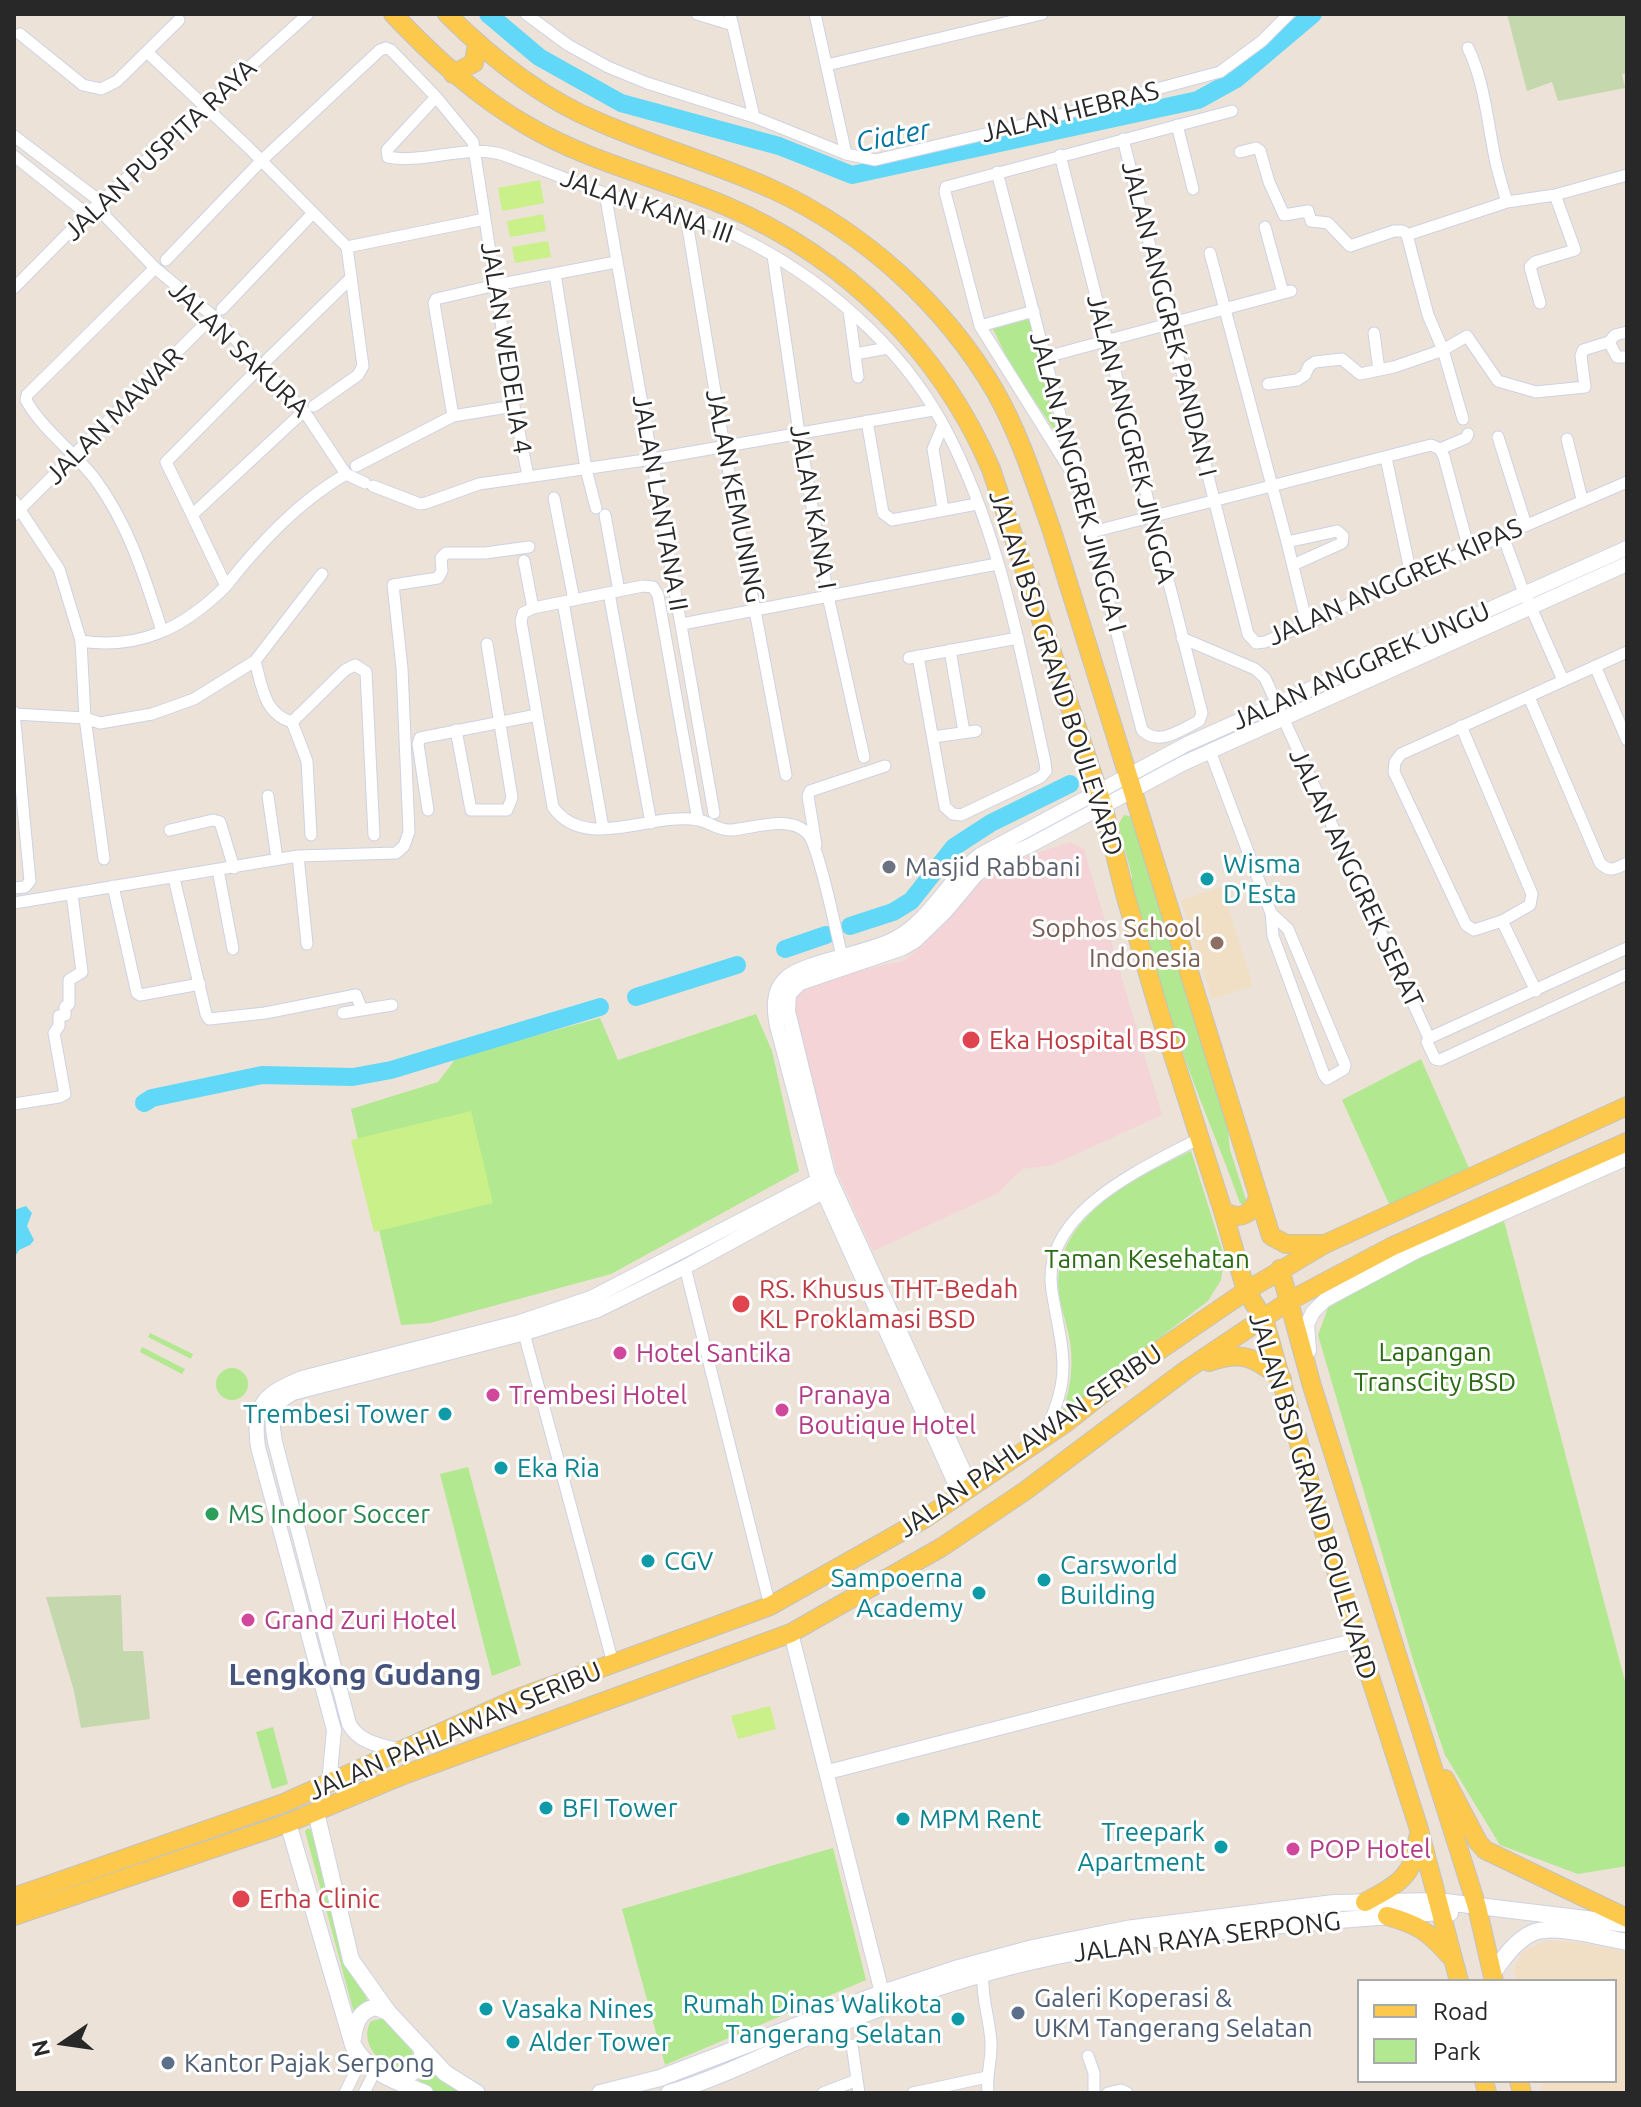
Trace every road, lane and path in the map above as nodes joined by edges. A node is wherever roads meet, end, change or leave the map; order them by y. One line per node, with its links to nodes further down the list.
1 (308, 14): 18 (street, JALAN PUSPITA RAYA)
2 (393, 14): 16 (main road, JALAN BSD GRAND BOULEVARD)
3 (447, 14): 12 (main road, JALAN BSD GRAND BOULEVARD)
4 (526, 14): 20 (street, JALAN HEBRAS)
5 (697, 14): 10 (street)
6 (815, 14): 15 (street)
7 (1042, 14): 15 (street)
8 (1289, 14): 26 (street, JALAN HEBRAS)
9 (179, 20): 14 (street)
10 (731, 20): 20 (street)
11 (20, 34): 14 (street)
12 (477, 43): 16 (main road); 154 (main road, JALAN BSD GRAND BOULEVARD)
13 (1468, 48): 36 (street)
14 (148, 53): 18 (street)
15 (827, 65): 26 (street)
16 (453, 74): 156 (main road, JALAN BSD GRAND BOULEVARD)
17 (436, 97): 24 (street); 24 (street, JALAN KANA III); 29 (street)
18 (205, 106): 29 (street); 35 (street, JALAN PUSPITA RAYA)
19 (1232, 111): 21 (street)
20 (754, 117): 26 (street, JALAN HEBRAS)
21 (1177, 125): 23 (street); 32 (street)
22 (14, 136): 35 (street)
23 (1123, 139): 27 (street); 59 (street, JALAN ANGGREK PANDAN I)
24 (475, 151): 33 (street, JALAN KANA III); 41 (street, JALAN WEDELIA 4)
25 (1240, 152): 43 (street)
26 (846, 154)
27 (1060, 155): 30 (street); 63 (street, JALAN ANGGREK JINGGA)
28 (14, 156): 38 (street)
29 (260, 162): 37 (street); 47 (street)
30 (997, 172): 57 (street, JALAN ANGGREK JINGGA I); 60 (street)
31 (1627, 175): 34 (street)
32 (1193, 189)
33 (605, 193): 39 (street, JALAN KANA III); 48 (street, JALAN LANTANA II)
34 (1555, 195): 36 (street); 54 (street)
35 (101, 202): 38 (street, JALAN PUSPITA RAYA); 40 (street, JALAN SAKURA)
36 (1507, 202): 43 (street)
37 (313, 213): 44 (street); 58 (street, JALAN MAWAR)
38 (87, 214): 40 (street); 53 (street, JALAN PUSPITA RAYA)
39 (686, 216): 46 (street, JALAN KANA III); 85 (street, JALAN KEMUNING)
40 (106, 217): 49 (street, JALAN SAKURA)
41 (485, 219): 44 (street); 52 (street, JALAN WEDELIA 4)
42 (1265, 227): 55 (street)
43 (1407, 235): 66 (street)
44 (347, 247): 51 (street)
45 (1210, 253): 55 (street)
46 (773, 256): 56 (street, JALAN KANA III); 81 (street, JALAN KANA I)
47 (166, 260)
48 (616, 262): 50 (street); 89 (street, JALAN LANTANA II)
49 (155, 268): 58 (street, JALAN SAKURA); 87 (street)
50 (555, 274): 52 (street); 90 (street)
51 (351, 278): 70 (street); 75 (street)
52 (496, 285): 74 (street, JALAN WEDELIA 4); 77 (street)
53 (14, 288)
54 (1540, 303)
55 (1224, 308): 59 (street); 95 (street)
56 (849, 311): 65 (street, JALAN KANA III); 67 (street)
57 (1034, 311): 60 (street); 68 (street, JALAN ANGGREK JINGGA I)
58 (217, 313): 70 (street, JALAN SAKURA); 87 (street, JALAN MAWAR)
59 (1171, 323): 63 (street); 98 (street, JALAN ANGGREK PANDAN I)
60 (980, 326): 93 (street)
61 (1627, 332): 64 (street)
62 (1374, 333): 71 (street)
63 (1106, 341): 68 (street); 103 (street, JALAN ANGGREK JINGGA)
64 (1609, 342): 66 (street); 69 (street)
65 (888, 348): 67 (street); 76 (street, JALAN KANA III)
66 (1443, 350): 71 (street); 78 (street)
67 (855, 354): 72 (street)
68 (1046, 357): 93 (street, JALAN ANGGREK JINGGA I)
69 (1627, 357)
70 (264, 363): 75 (street, JALAN SAKURA); 102 (street)
71 (1379, 370): 73 (street)
72 (858, 377)
73 (1268, 384)
74 (514, 406): 77 (street); 92 (street, JALAN WEDELIA 4)
75 (309, 408): 91 (street, JALAN SAKURA); 102 (street)
76 (933, 410): 79 (street); 80 (street, JALAN KANA III)
77 (453, 416): 91 (street)
78 (1463, 419)
79 (867, 421): 81 (street); 101 (street)
80 (943, 425): 99 (street, JALAN KANA III); 101 (street)
81 (799, 433): 85 (street); 119 (street, JALAN KANA I)
82 (1468, 434): 86 (street)
83 (1498, 437): 104 (street)
84 (1567, 439): 97 (street)
85 (724, 446): 89 (street); 123 (street, JALAN KEMUNING)
86 (1442, 453): 88 (street); 110 (street)
87 (74, 455): 100 (street, JALAN MAWAR); 126 (street)
88 (1386, 458): 95 (street); 116 (street)
89 (652, 459): 90 (street); 124 (street, JALAN LANTANA II)
90 (586, 469): 92 (street); 118 (street)
91 (351, 470): 92 (street); 117 (street)
92 (528, 476)
93 (1075, 477): 105 (street, JALAN ANGGREK JINGGA I)
94 (1627, 482): 97 (street, JALAN ANGGREK KIPAS)
95 (1273, 488): 98 (street); 107 (street)
96 (554, 498): 121 (street)
97 (1582, 499): 104 (street, JALAN ANGGREK KIPAS)
98 (1215, 500): 103 (street); 125 (street, JALAN ANGGREK KIPAS)
99 (977, 504): 101 (street); 112 (street, JALAN KANA III)
100 (16, 509): 129 (street)
101 (943, 509)
102 (192, 515): 117 (street)
103 (1151, 518): 105 (street); 128 (street, JALAN ANGGREK JINGGA)
104 (1526, 525): 106 (street, JALAN ANGGREK KIPAS)
105 (1092, 532): 142 (street, JALAN ANGGREK JINGGA I)
106 (1503, 536): 110 (street, JALAN ANGGREK KIPAS); 120 (street)
107 (1287, 542): 114 (street); 114 (street)
108 (529, 547): 166 (street)
109 (1627, 548): 120 (street, JALAN ANGGREK UNGU)
110 (1469, 550): 116 (street, JALAN ANGGREK KIPAS)
111 (524, 561): 122 (street)
112 (997, 564): 119 (street); 127 (street, JALAN KANA III)
113 (1627, 564): 120 (street, JALAN ANGGREK UNGU)
114 (1293, 565): 125 (street)
115 (322, 574): 133 (street)
116 (1411, 575): 125 (street, JALAN ANGGREK KIPAS)
117 (226, 586): 126 (street)
118 (614, 592): 121 (street); 159 (street); 160 (street)
119 (828, 596): 123 (street); 150 (street, JALAN KANA I)
120 (1527, 599): 135 (street); 137 (street, JALAN ANGGREK UNGU); 141 (street, JALAN ANGGREK UNGU)
121 (568, 601): 122 (street); 161 (street)
122 (533, 608): 139 (street)
123 (757, 610): 124 (street); 152 (street, JALAN KEMUNING)
124 (682, 624): 158 (street, JALAN LANTANA II)
125 (1307, 624)
126 (162, 631): 129 (street)
127 (1018, 638): 131 (street); 147 (street, JALAN KANA III)
128 (1182, 638): 137 (street, JALAN ANGGREK SERAT); 142 (street, JALAN ANGGREK JINGGA)
129 (81, 641): 140 (street)
130 (487, 644): 144 (street)
131 (950, 650): 147 (street); 147 (street)
132 (1627, 652): 134 (street)
133 (255, 661): 140 (street); 143 (street)
134 (1595, 666): 135 (street); 148 (street)
135 (1563, 680): 136 (street)
136 (1529, 697): 145 (street); 169 (street)
137 (1277, 704): 141 (street, JALAN ANGGREK SERAT); 154 (street, JALAN ANGGREK UNGU)
138 (14, 713): 140 (street); 153 (street)
139 (537, 715): 144 (street); 161 (street)
140 (85, 718): 167 (street)
141 (1283, 719): 149 (street, JALAN ANGGREK UNGU); 190 (street, JALAN ANGGREK SERAT)
142 (1199, 721)
143 (292, 722): 163 (street); 164 (street)
144 (499, 722): 146 (street); 146 (street)
145 (1461, 726): 178 (street); 178 (street)
146 (456, 730): 157 (street)
147 (933, 737)
148 (1627, 740)
149 (1210, 751): 154 (street, JALAN ANGGREK UNGU); 177 (street)
150 (864, 757)
151 (885, 766): 165 (street)
152 (786, 775)
153 (16, 782): 174 (street)
154 (1129, 782): 156 (street, JALAN ANGGREK UNGU); 197 (main road, JALAN BSD GRAND BOULEVARD)
155 (268, 796): 168 (street)
156 (1101, 799): 182 (street, JALAN ANGGREK UNGU); 193 (main road, JALAN BSD GRAND BOULEVARD)
157 (428, 810)
158 (714, 813)
159 (698, 820): 160 (street); 165 (street)
160 (651, 823): 161 (street)
161 (603, 828)
162 (170, 830): 170 (street)
163 (311, 835)
164 (374, 835)
165 (816, 853): 183 (street)
166 (298, 856): 168 (street); 179 (street)
167 (104, 859)
168 (277, 859): 170 (street)
169 (1627, 863)
170 (234, 868): 171 (street)
171 (218, 870): 172 (street); 181 (street)
172 (174, 878): 173 (street); 185 (street)
173 (113, 886): 175 (street); 185 (street)
174 (14, 888)
175 (72, 894): 176 (street); 191 (street)
176 (14, 903)
177 (1271, 913): 177 (street)
178 (1502, 921): 186 (street)
179 (307, 944)
180 (1627, 948): 186 (street)
181 (233, 949)
182 (864, 956): 183 (street); 196 (street)
183 (842, 957): 196 (street)
184 (1627, 974): 190 (street, JALAN ANGGREK SERAT)
185 (200, 984): 188 (street)
186 (1536, 991): 190 (street)
187 (392, 1005): 188 (street)
188 (362, 1010): 189 (street)
189 (343, 1013)
190 (1428, 1040)
191 (14, 1104)
192 (1627, 1106): 199 (main road, JALAN PAHLAWAN SERIBU)
193 (1200, 1138): 198 (main road, JALAN BSD GRAND BOULEVARD); 210 (street)
194 (1627, 1142): 203 (main road, JALAN PAHLAWAN SERIBU)
195 (1627, 1158): 208 (street)
196 (826, 1183): 200 (street); 205 (street); 211 (street)
197 (1258, 1198): 198 (main road); 199 (main road, JALAN BSD GRAND BOULEVARD)
198 (1223, 1211): 202 (main road, JALAN BSD GRAND BOULEVARD)
199 (1325, 1244): 201 (main road, JALAN PAHLAWAN SERIBU)
200 (685, 1267): 205 (street); 214 (street)
201 (1280, 1269): 202 (main road, JALAN PAHLAWAN SERIBU); 203 (main road, JALAN BSD GRAND BOULEVARD)
202 (1246, 1291): 204 (main road, JALAN BSD GRAND BOULEVARD); 210 (main road, JALAN PAHLAWAN SERIBU)
203 (1289, 1301): 204 (main road, JALAN PAHLAWAN SERIBU); 208 (main road, JALAN BSD GRAND BOULEVARD)
204 (1264, 1319): 206 (main road, JALAN PAHLAWAN SERIBU); 207 (main road, JALAN BSD GRAND BOULEVARD)
205 (522, 1328): 209 (street); 217 (street)
206 (1186, 1370): 207 (main road); 213 (main road, JALAN PAHLAWAN SERIBU)
207 (1284, 1385): 208 (main road); 216 (main road, JALAN BSD GRAND BOULEVARD)
208 (1313, 1390): 220 (main road, JALAN BSD GRAND BOULEVARD)
209 (265, 1413): 218 (street); 219 (street)
210 (1042, 1439): 211 (main road, JALAN PAHLAWAN SERIBU)
211 (966, 1491): 212 (main road, JALAN PAHLAWAN SERIBU)
212 (924, 1519): 213 (main road); 214 (main road, JALAN PAHLAWAN SERIBU)
213 (942, 1547): 215 (main road, JALAN PAHLAWAN SERIBU)
214 (770, 1606): 217 (main road, JALAN PAHLAWAN SERIBU)
215 (791, 1633): 222 (street); 224 (main road, JALAN PAHLAWAN SERIBU)
216 (1358, 1640): 222 (street); 226 (main road, JALAN BSD GRAND BOULEVARD)
217 (613, 1663): 221 (main road, JALAN PAHLAWAN SERIBU)
218 (349, 1724): 219 (street); 221 (street)
219 (334, 1730): 223 (street)
220 (1420, 1730): 230 (main road, JALAN BSD GRAND BOULEVARD); 233 (main road)
221 (402, 1751): 223 (main road, JALAN PAHLAWAN SERIBU)
222 (828, 1772): 240 (street)
223 (329, 1783): 227 (main road, JALAN PAHLAWAN SERIBU)
224 (316, 1812): 225 (main road, JALAN PAHLAWAN SERIBU); 241 (main road)
225 (288, 1823): 231 (main road, JALAN PAHLAWAN SERIBU); 245 (main road)
226 (1418, 1826): 228 (main road); 229 (main road, JALAN BSD GRAND BOULEVARD)
227 (14, 1897)
228 (1365, 1902): 229 (main road, JALAN RAYA SERPONG); 235 (main road, JALAN RAYA SERPONG)
229 (1439, 1906): 230 (main road); 232 (main road, JALAN RAYA SERPONG); 236 (main road, JALAN BSD GRAND BOULEVARD)
230 (1478, 1912): 233 (main road); 238 (main road, JALAN BSD GRAND BOULEVARD)
231 (14, 1916)
232 (1387, 1916): 235 (main road, JALAN RAYA SERPONG); 236 (main road)
233 (1627, 1921)
234 (1627, 1942): 238 (main road)
235 (1039, 1953): 237 (main road, JALAN RAYA SERPONG); 240 (main road, JALAN RAYA SERPONG)
236 (1453, 1960): 239 (main road, JALAN BSD GRAND BOULEVARD)
237 (983, 1974): 244 (main road, JALAN RAYA SERPONG); 248 (street)
238 (1493, 1977)
239 (1458, 1979)
240 (882, 1993): 244 (main road, JALAN RAYA SERPONG)
241 (388, 2012): 243 (main road); 245 (main road)
242 (852, 2045): 250 (street)
243 (422, 2048): 249 (main road); 254 (main road)
244 (761, 2048): 255 (main road, JALAN RAYA SERPONG); 256 (main road, JALAN RAYA SERPONG)
245 (357, 2052): 247 (main road); 251 (street)
246 (1088, 2056): 261 (street)
247 (375, 2071): 249 (main road); 252 (street)
248 (987, 2077): 259 (street); 260 (street)
249 (393, 2078): 253 (main road)
250 (857, 2080): 257 (street); 258 (street)
251 (345, 2093)
252 (364, 2093)
253 (425, 2093)
254 (477, 2093)
255 (600, 2093)
256 (669, 2093)
257 (823, 2093)
258 (859, 2093)
259 (913, 2093)
260 (988, 2093)
261 (1094, 2093)
262 (1108, 2093): 263 (street)
263 (1127, 2093)

